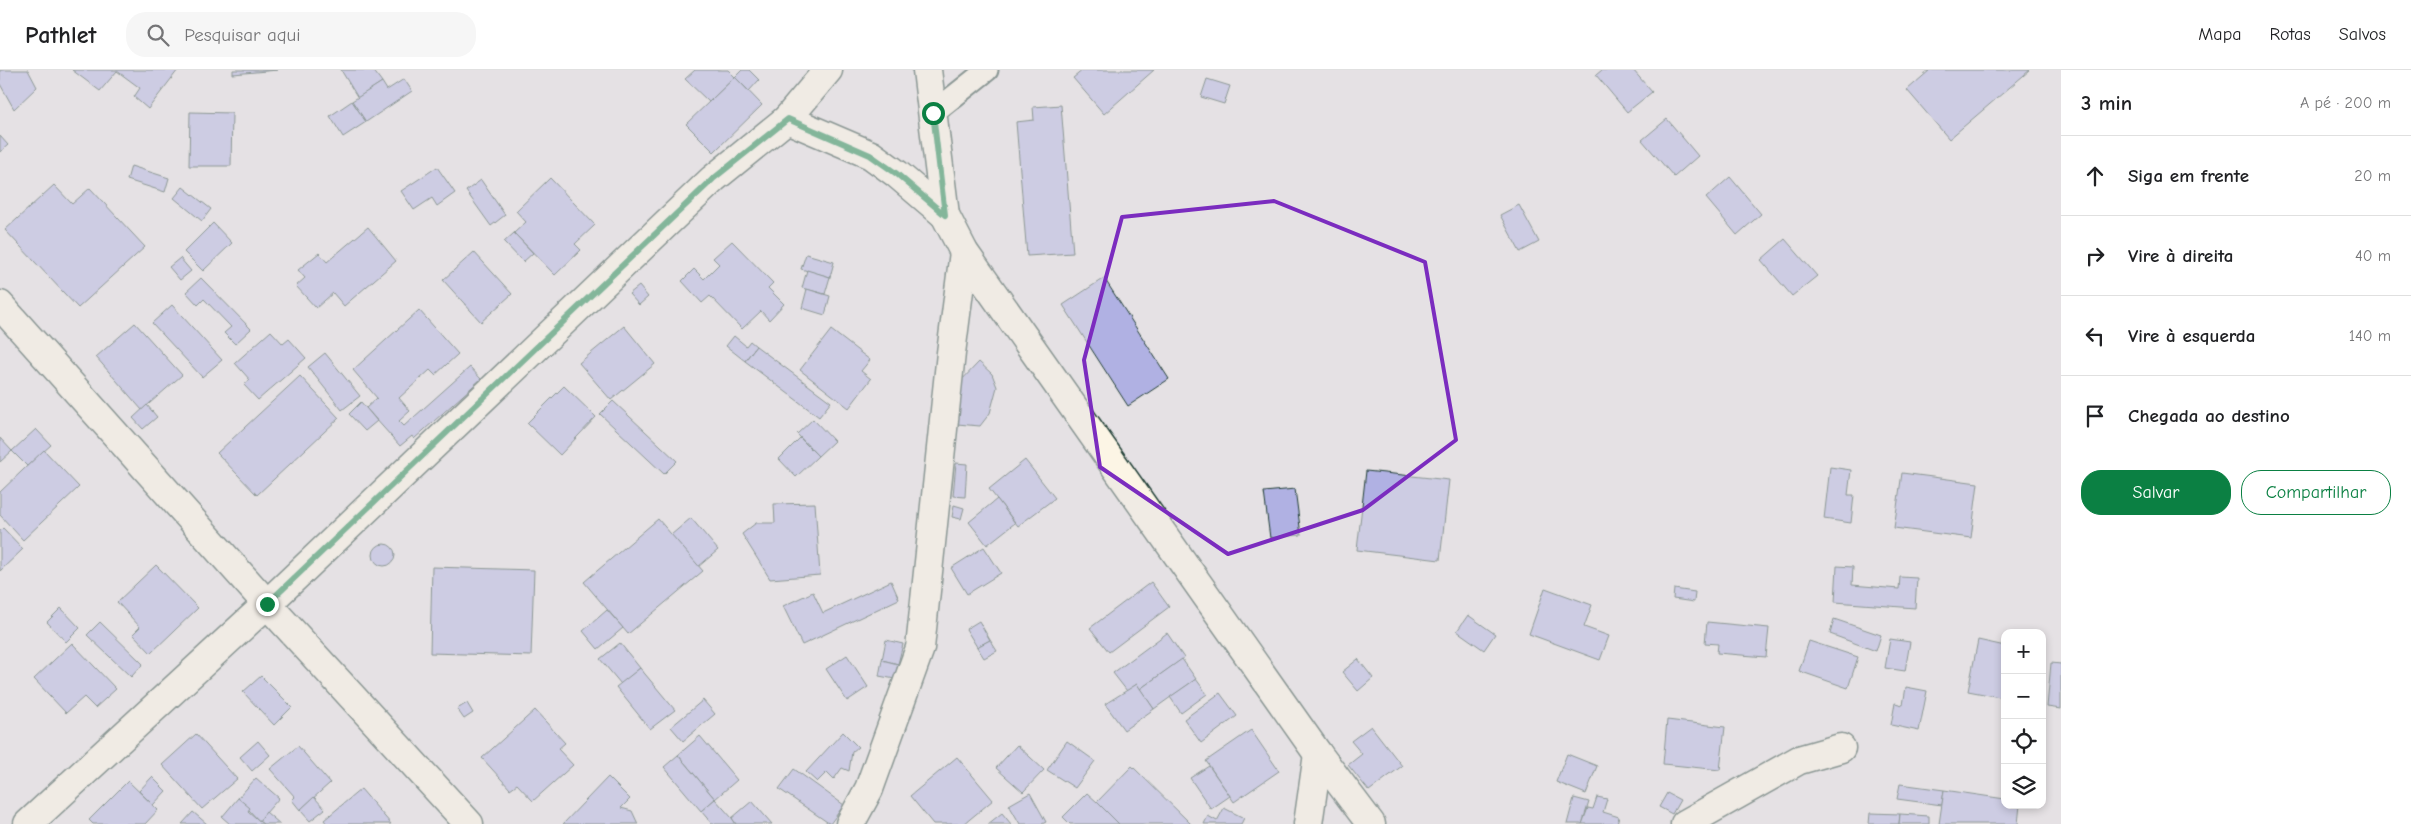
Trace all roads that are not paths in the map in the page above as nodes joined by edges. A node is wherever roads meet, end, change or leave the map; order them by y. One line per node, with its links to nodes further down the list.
1 (828, 70): 5 (street)
2 (927, 70): 4 (street)
3 (987, 70): 4 (lane)
4 (933, 113): 6 (street)
5 (788, 119): 6 (street); 9 (street)
6 (945, 215): 7 (street)
7 (964, 252): 11 (street); 14 (street)
8 (0, 305): 9 (street)
9 (267, 604): 12 (street); 13 (street)
10 (1841, 748): 17 (street)
11 (1318, 754): 15 (street); 16 (street)
12 (28, 824)
13 (469, 824)
14 (850, 824)
15 (1308, 824)
16 (1371, 824)
17 (1685, 824)

